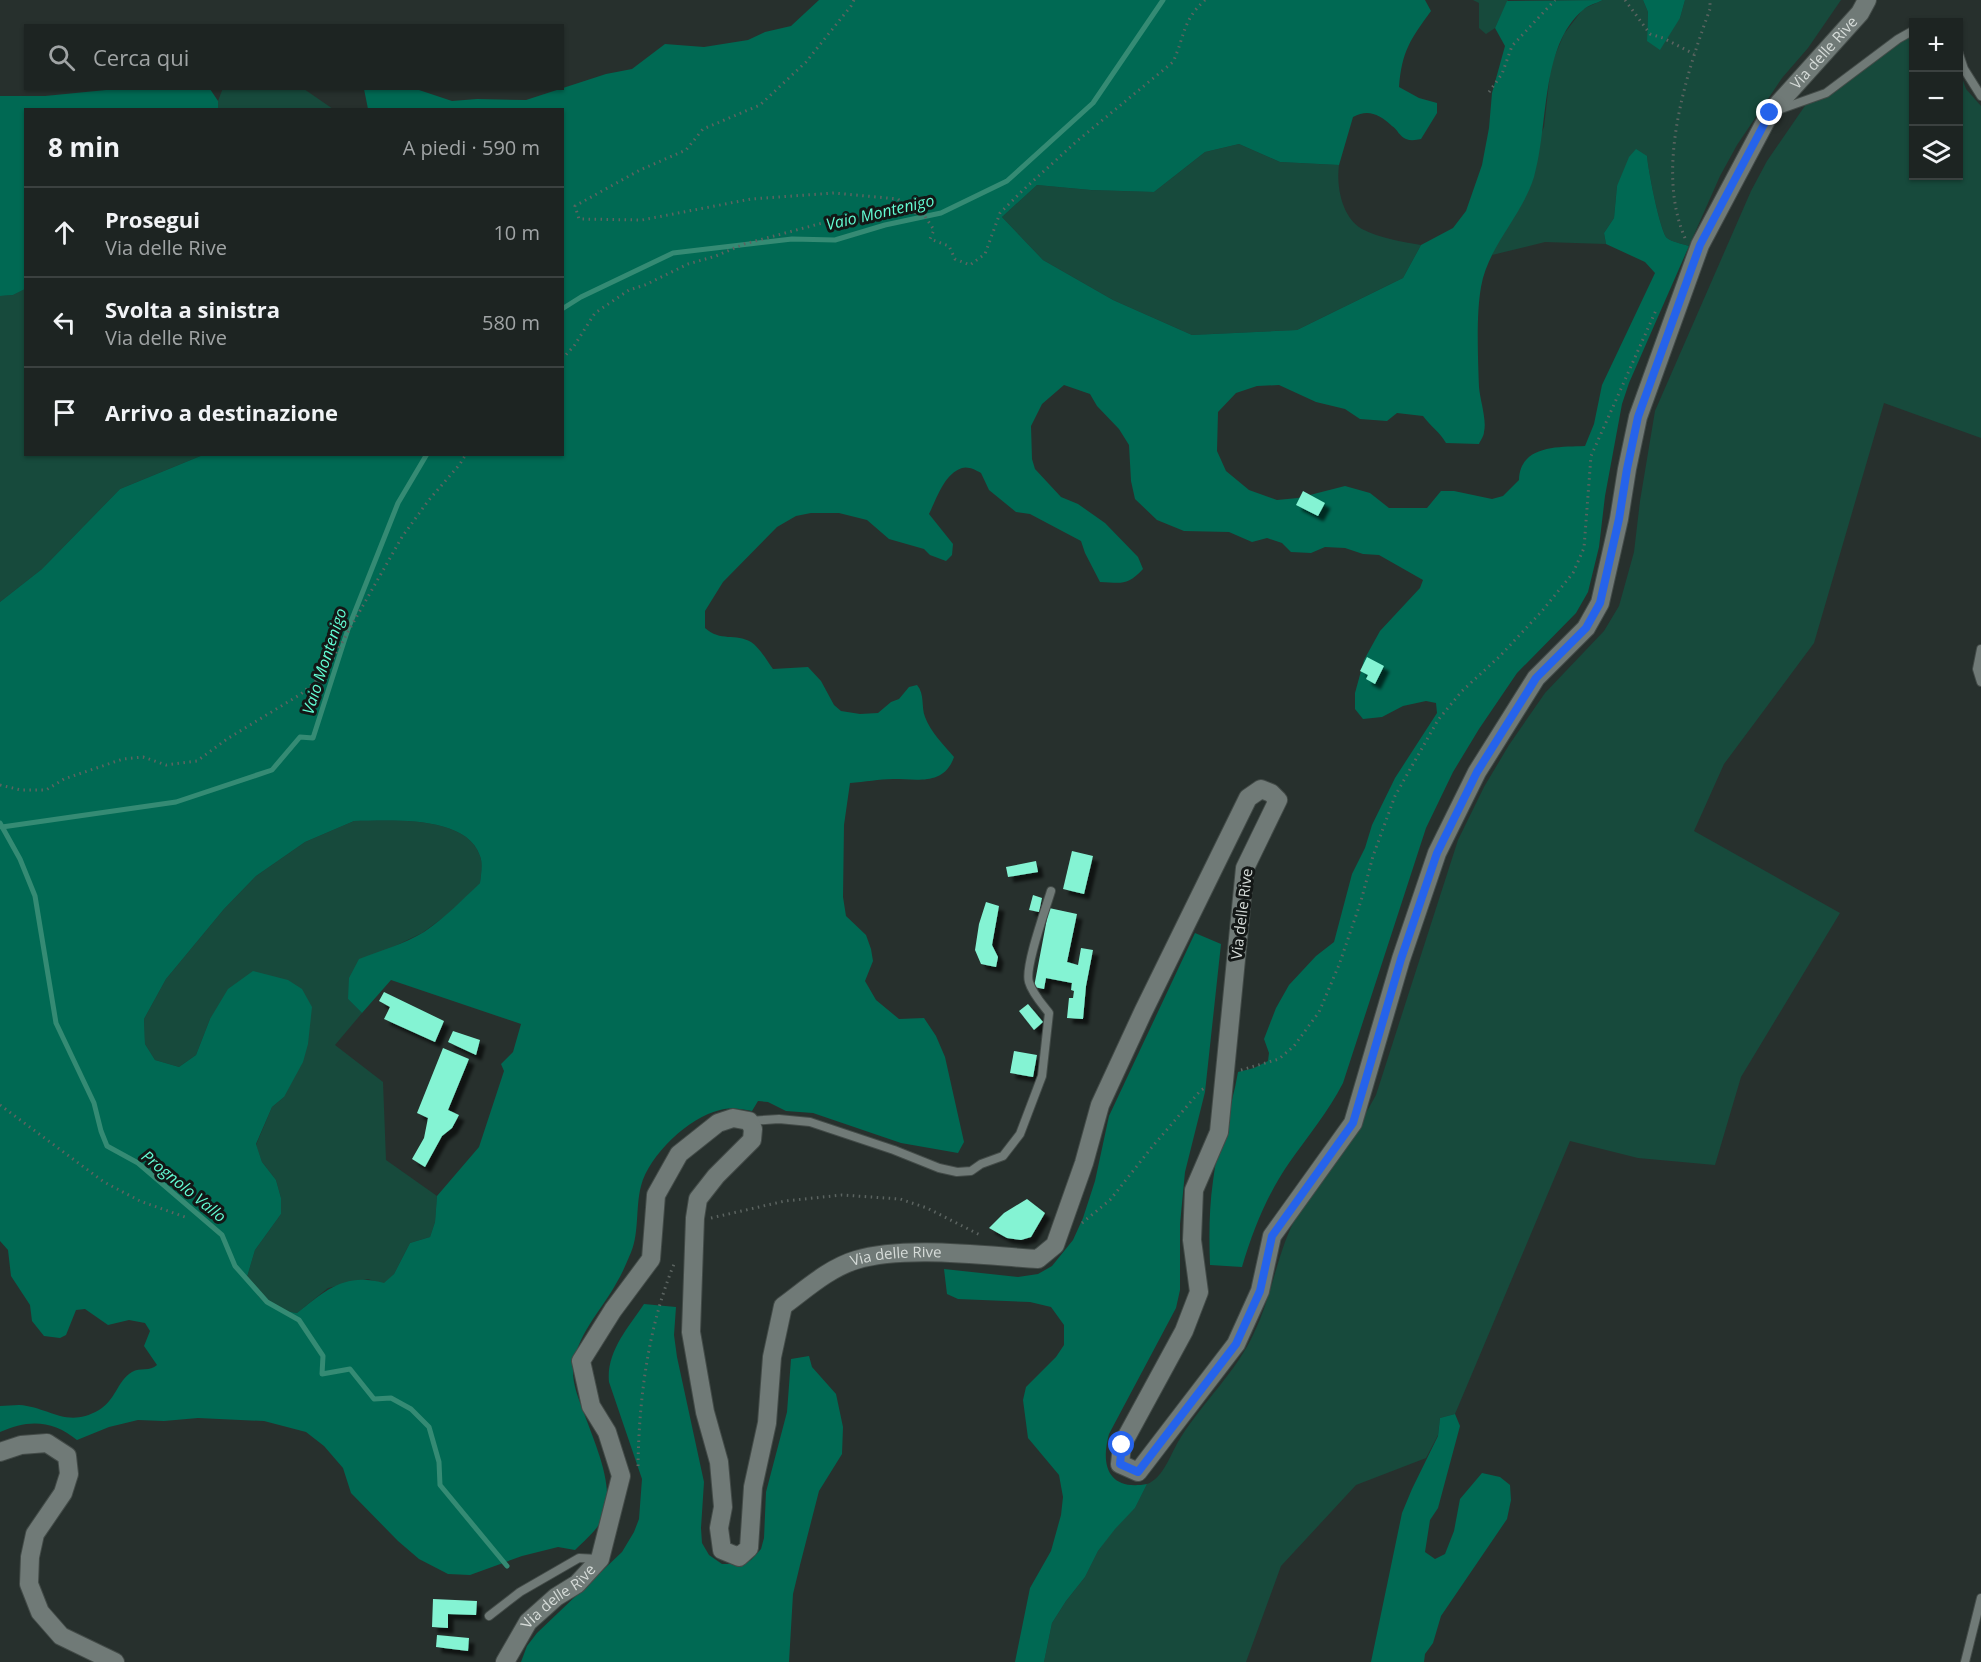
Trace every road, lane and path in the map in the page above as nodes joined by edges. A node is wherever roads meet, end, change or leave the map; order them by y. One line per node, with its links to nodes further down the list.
1 (854, 0): 13 (path)
2 (1205, 0): 13 (path)
3 (1555, 0): 10 (path)
4 (1625, 0): 8 (path)
5 (1710, 0): 8 (path)
6 (1867, 0): 12 (street, Via delle Rive)
7 (1909, 33): 12 (lane)
8 (1694, 54): 14 (path)
9 (1963, 65): 11 (lane)
10 (1489, 92)
11 (1981, 96)
12 (1770, 113): 22 (street, Via delle Rive)
13 (912, 212): 15 (path)
14 (1692, 243)
15 (564, 357)
16 (465, 456): 19 (path)
17 (1981, 649): 18 (lane)
18 (1981, 682)
19 (0, 785)
20 (1051, 891): 22 (lane)
21 (0, 1105): 23 (path)
22 (749, 1121): 25 (street, Via delle Rive)
23 (185, 1217)
24 (0, 1452): 28 (street)
25 (600, 1559): 27 (lane); 29 (street, Via delle Rive)
26 (1981, 1598): 30 (lane)
27 (489, 1616)
28 (115, 1662)
29 (505, 1662)
30 (1965, 1662)

